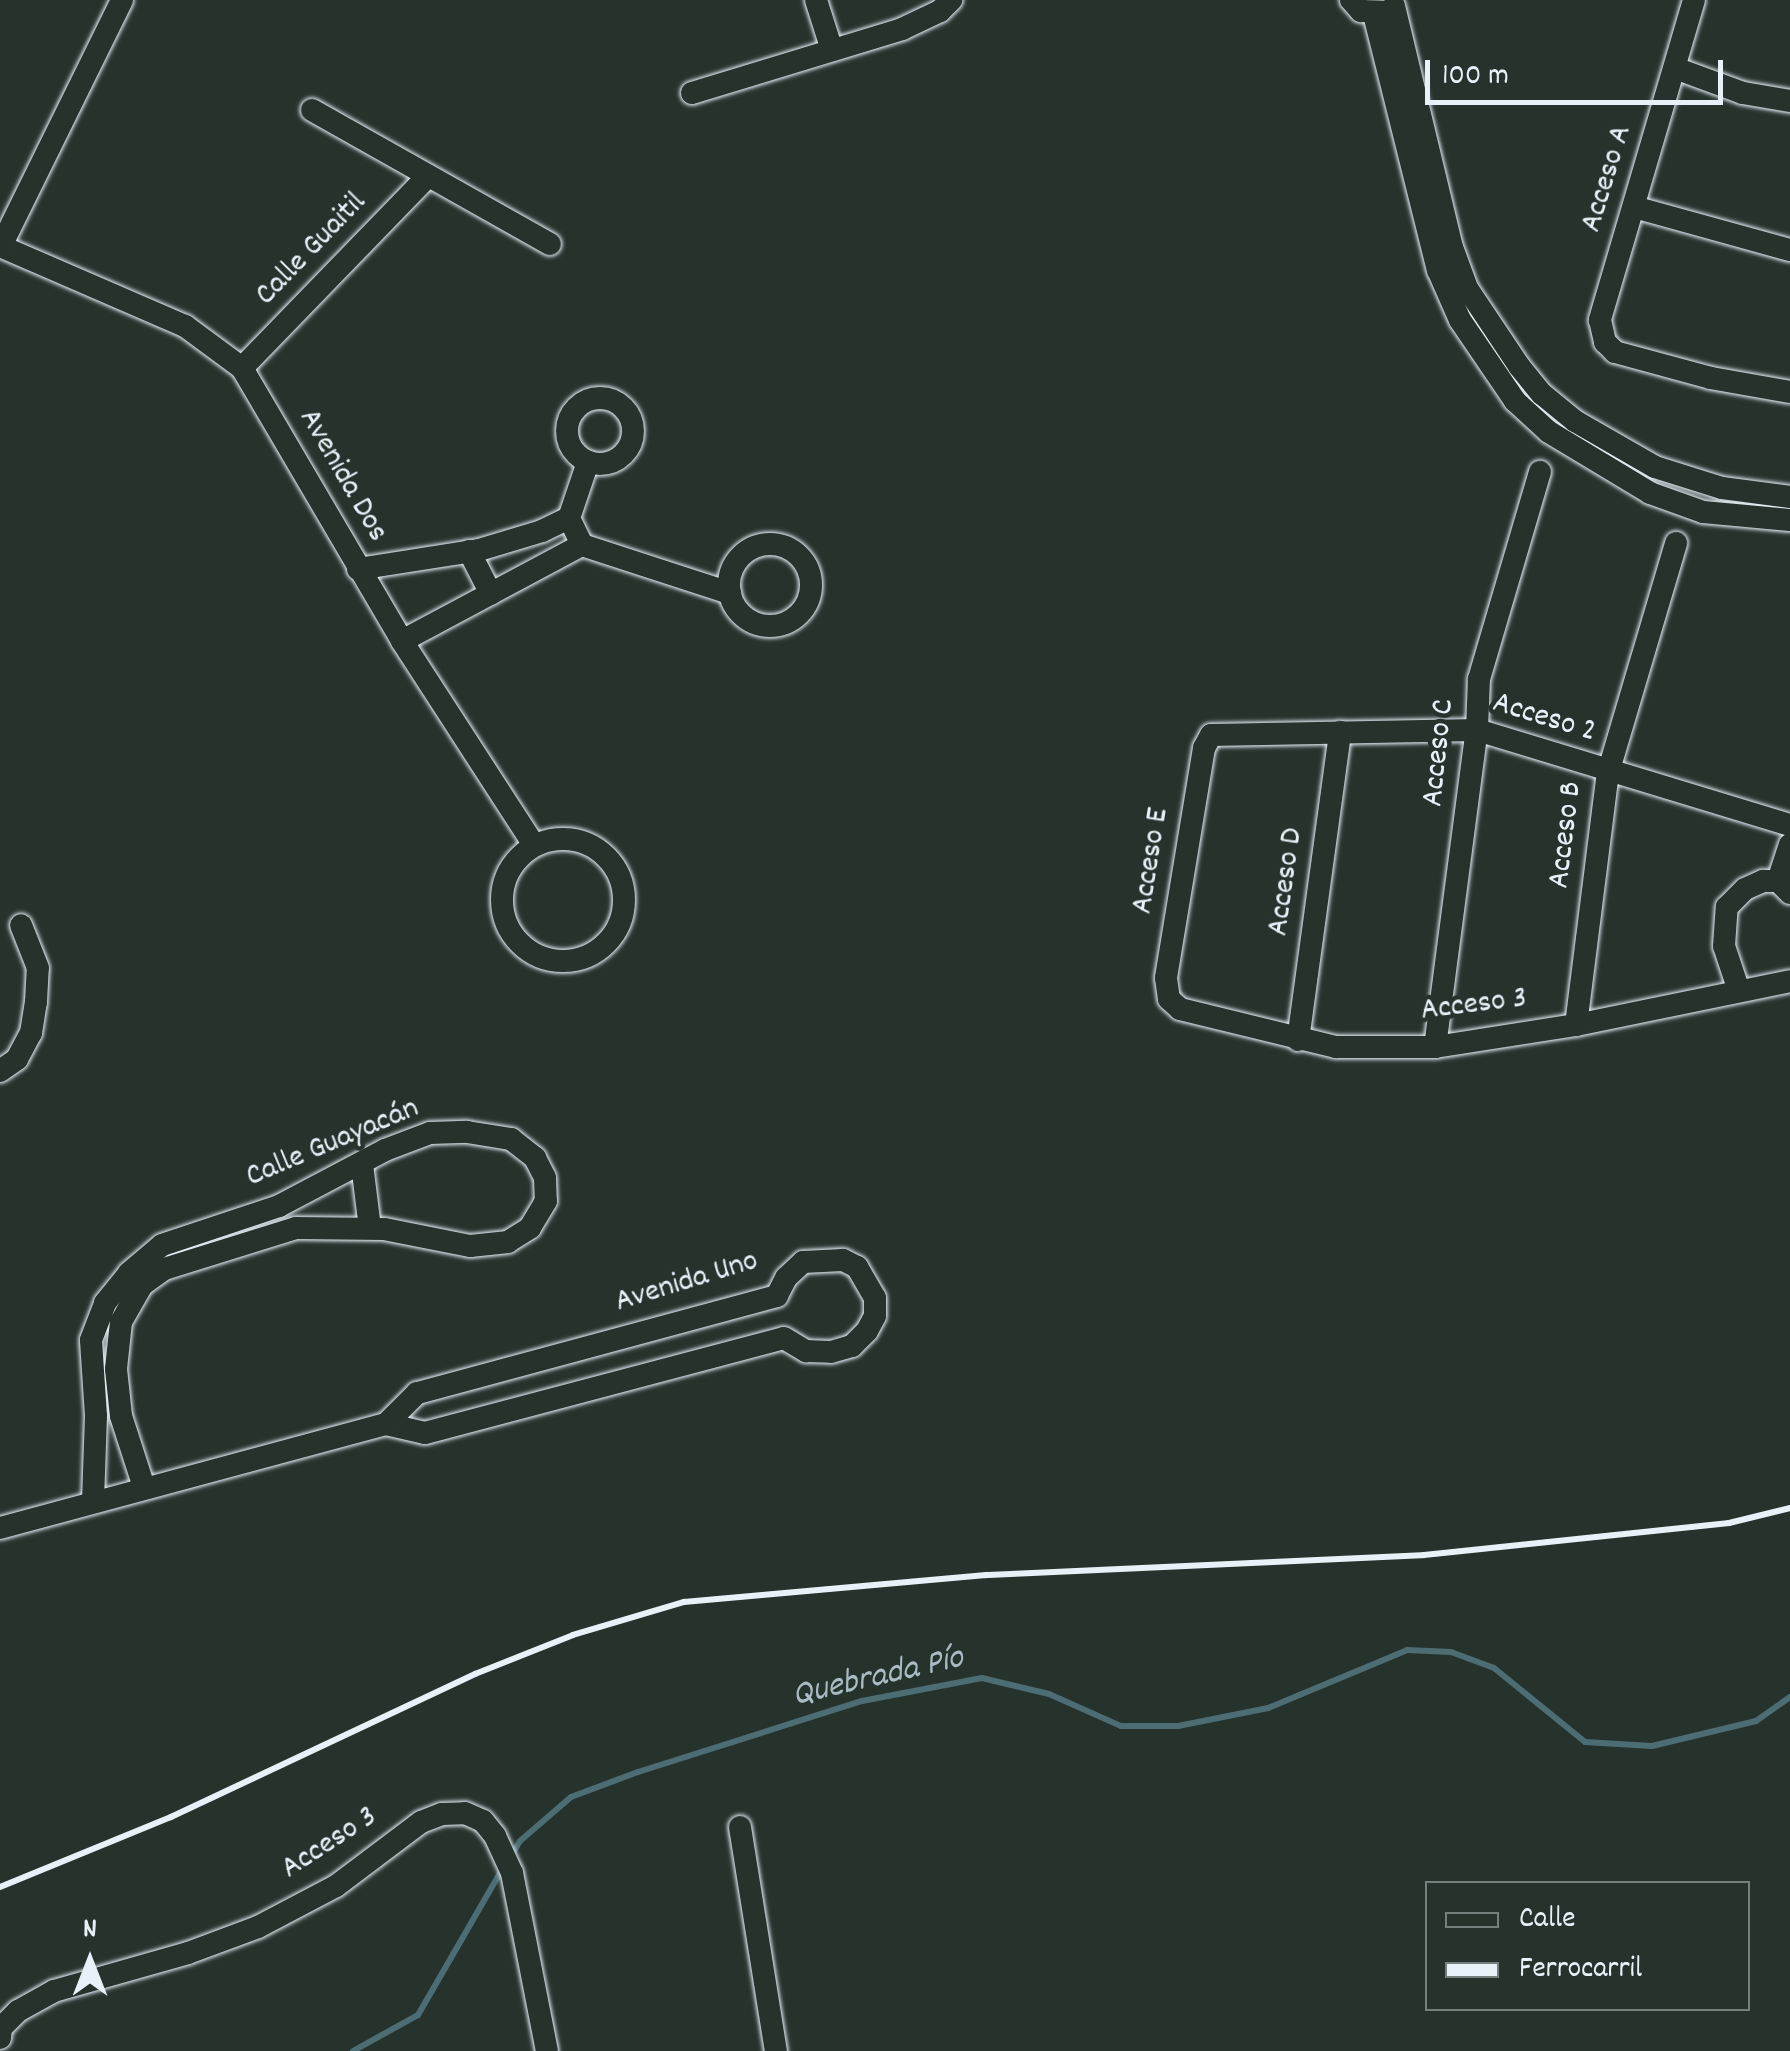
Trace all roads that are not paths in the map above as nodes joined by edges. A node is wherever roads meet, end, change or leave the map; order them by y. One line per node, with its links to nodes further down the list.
1 (122, 0): 15 (street)
2 (816, 0): 7 (street)
3 (951, 0): 7 (street)
4 (1351, 0): 6 (street)
5 (1694, 0): 8 (street, Acceso A)
6 (1389, 7): 21 (street); 23 (street)
7 (832, 50): 9 (street)
8 (1675, 68): 10 (street); 13 (street, Acceso A)
9 (692, 93)
10 (1790, 101)
11 (312, 110): 12 (street, Calle Guaitil)
12 (428, 176): 14 (street, Calle Guaitil); 17 (street, Calle Guaitil)
13 (1634, 207): 16 (street); 18 (street, Acceso A)
14 (550, 244)
15 (1, 246): 17 (street, Avenida Dos)
16 (1790, 250)
17 (242, 368): 27 (street, Avenida Dos)
18 (1790, 392)
19 (588, 462): 22 (street)
20 (1540, 472): 31 (street, Acceso C)
21 (1790, 497)
22 (569, 518): 25 (street); 26 (street)
23 (1790, 520)
24 (1676, 543): 34 (street, Acceso B)
25 (582, 544): 28 (street); 29 (street)
26 (469, 552): 27 (street); 29 (street)
27 (358, 568): 30 (street, Avenida Dos)
28 (730, 592)
29 (491, 594): 30 (street)
30 (402, 641): 36 (street, Avenida Dos)
31 (1477, 730): 32 (street, Acceso 2); 34 (street, Acceso 2); 45 (street, Acceso C)
32 (1340, 732): 33 (street, Acceso 2); 44 (street, Acceso D)
33 (1211, 736): 42 (street, Acceso E)
34 (1608, 773): 35 (street, Acceso 2); 43 (street, Acceso B)
35 (1790, 824)
36 (534, 845): 36 (street)
37 (1790, 845): 38 (street)
38 (1784, 887): 41 (street)
39 (22, 925): 46 (street)
40 (1790, 981): 41 (street, Acceso 3)
41 (1738, 992): 43 (street, Acceso 3)
42 (1170, 999): 44 (street, Acceso 3)
43 (1576, 1025): 45 (street, Acceso 3)
44 (1298, 1040): 45 (street, Acceso 3)
45 (1435, 1047)
46 (0, 1072)
47 (362, 1164): 48 (street, Calle Guayacán); 49 (street); 49 (street, Calle Guayacán)
48 (216, 1226): 50 (street); 52 (street, Calle Guayacán)
49 (370, 1228): 50 (street, Calle Guayacán)
50 (223, 1253): 51 (street, Calle Guayacán)
51 (116, 1369): 52 (street); 54 (street, Calle Guayacán)
52 (91, 1371): 55 (street, Calle Guayacán)
53 (386, 1424): 53 (street, Avenida Uno); 54 (street, Avenida Uno)
54 (144, 1487): 55 (street, Avenida Uno)
55 (93, 1501): 56 (street, Avenida Uno)
56 (0, 1528)
57 (740, 1827): 60 (street)
58 (0, 2038): 59 (street, Acceso 3)
59 (548, 2051)
60 (776, 2051)

